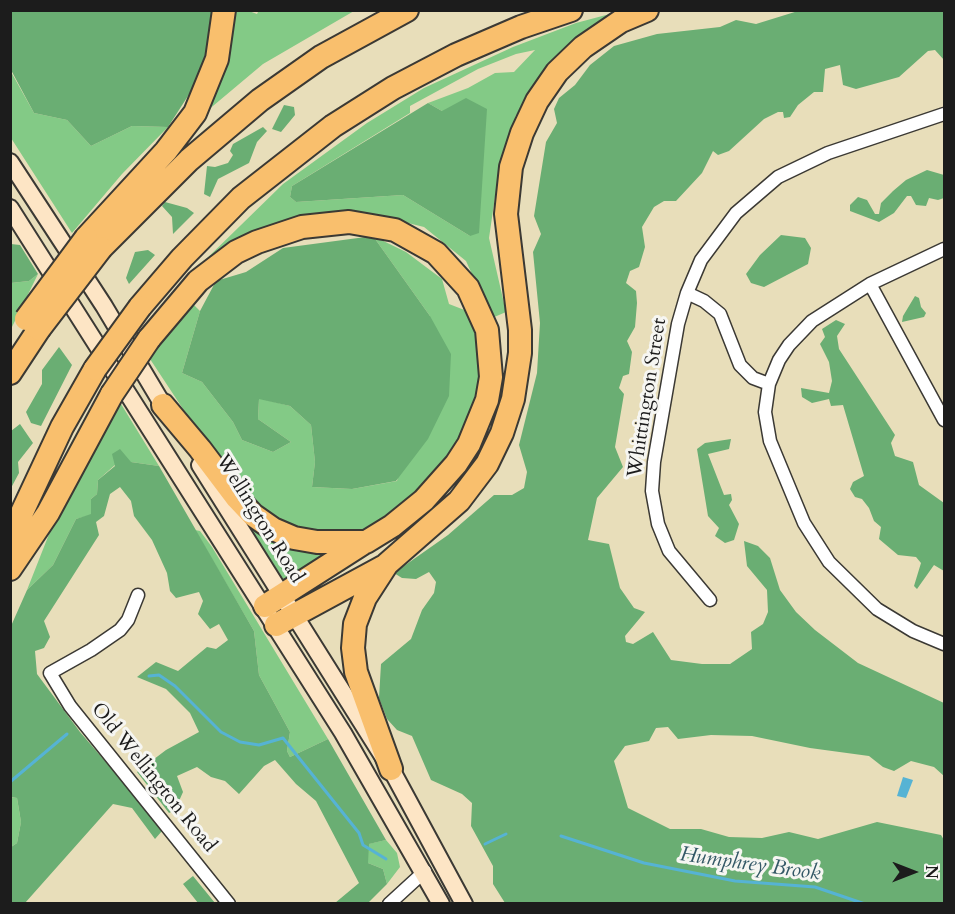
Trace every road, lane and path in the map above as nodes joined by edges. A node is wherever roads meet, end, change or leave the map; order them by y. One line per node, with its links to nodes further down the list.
1 (224, 10): 8 (highway)
2 (407, 10): 8 (highway)
3 (571, 10): 18 (highway, bridge)
4 (647, 10): 20 (highway)
5 (945, 114): 11 (street, Whittington Street)
6 (10, 162): 16 (main road, Wellington Road)
7 (10, 208): 24 (main road, Wellington Road)
8 (94, 243): 12 (highway, bridge)
9 (945, 249): 10 (street)
10 (870, 284): 15 (street); 17 (street)
11 (687, 293): 15 (street); 23 (street, Whittington Street)
12 (33, 324): 13 (highway); 14 (highway)
13 (10, 358)
14 (10, 373)
15 (769, 384): 25 (street)
16 (163, 405): 19 (highway); 24 (main road, Wellington Road)
17 (945, 420)
18 (10, 538)
19 (366, 542): 21 (highway, bridge); 24 (highway)
20 (387, 564): 24 (highway); 26 (highway)
21 (10, 569)
22 (138, 595): 28 (street, Old Wellington Road)
23 (710, 600)
24 (279, 610): 26 (main road, Wellington Road); 27 (main road, Wellington Road)
25 (945, 644)
26 (391, 768): 31 (main road, Wellington Road)
27 (425, 871): 29 (street); 30 (main road, Wellington Road)
28 (229, 903)
29 (389, 903)
30 (441, 903)
31 (464, 903)

